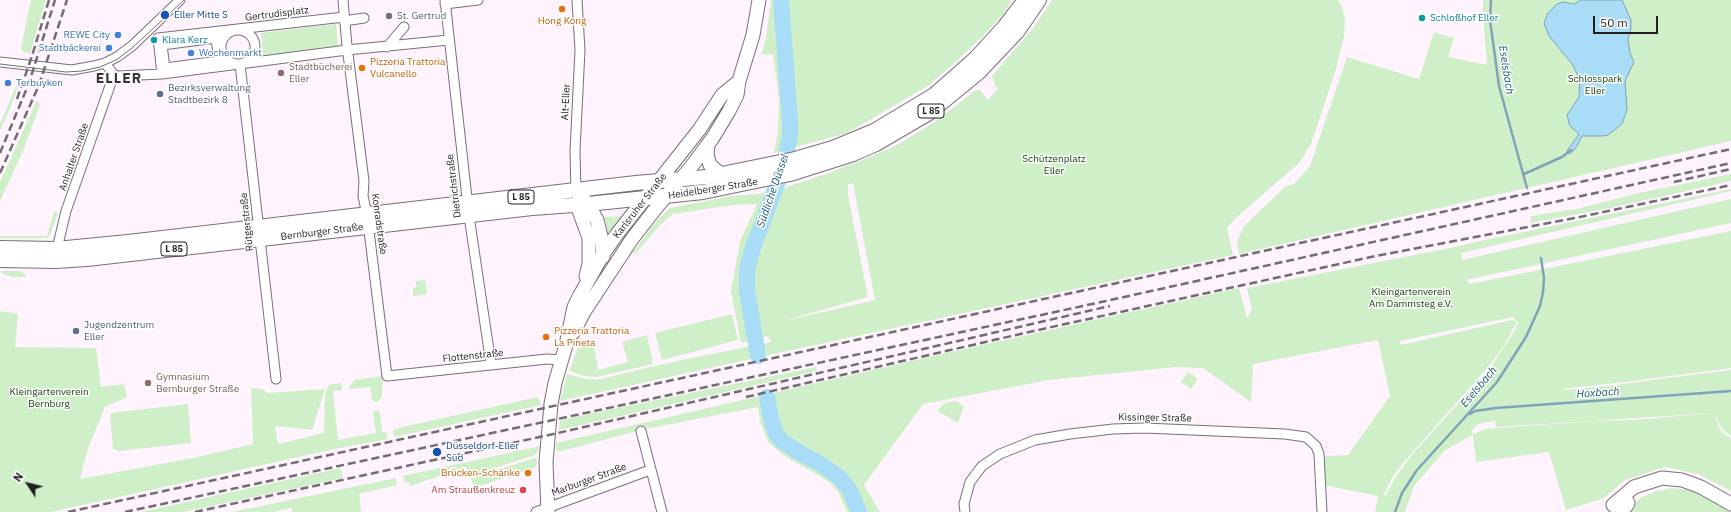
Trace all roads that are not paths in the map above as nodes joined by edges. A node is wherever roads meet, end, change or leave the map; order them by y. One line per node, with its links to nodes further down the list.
1 (180, 0): 18 (street)
2 (343, 0): 10 (street)
3 (478, 0): 8 (street)
4 (578, 0): 27 (street, Alt-Eller)
5 (759, 0): 22 (main road, Karlsruher Straße)
6 (1024, 0): 24 (main road, Heidelberger Straße / L 85)
7 (1039, 0): 28 (main road, Heidelberger Straße / L 85)
8 (445, 2): 14 (street, Dietrichstraße)
9 (364, 18): 10 (street, Gertrudisplatz)
10 (344, 19): 12 (street, Gertrudisplatz); 16 (street)
11 (404, 27): 15 (street)
12 (236, 30): 13 (street, Gertrudisplatz); 19 (street, Gertrudisplatz); 19 (street, Gertrudisplatz)
13 (188, 38): 13 (street); 21 (street, Gertrudisplatz)
14 (449, 40): 15 (street); 31 (street, Dietrichstraße)
15 (387, 47): 16 (street)
16 (348, 50): 19 (street); 32 (street, Konradstraße)
17 (0, 62): 18 (street)
18 (105, 63): 20 (street)
19 (240, 64): 21 (street); 33 (street, Rütgerstraße)
20 (112, 74): 21 (street); 36 (street, Anhalter Straße)
21 (162, 74)
22 (739, 81): 23 (main road, Karlsruher Straße); 26 (main road, Karlsruher Straße)
23 (708, 144): 24 (main road); 25 (main road, Karlsruher Straße)
24 (722, 175): 25 (main road, Heidelberger Straße / L 85)
25 (680, 180): 26 (main road, Heidelberger Straße / L 85); 28 (main road, Karlsruher Straße)
26 (659, 181): 27 (main road, Heidelberger Straße / L 85); 29 (main road, Karlsruher Straße)
27 (575, 190): 30 (main road); 31 (main road, Bernburger Straße / L 85)
28 (665, 196): 29 (main road, Heidelberger Straße / L 85); 39 (main road, Karlsruher Straße)
29 (645, 198): 30 (main road, Heidelberger Straße / L 85); 35 (main road, Karlsruher Straße)
30 (583, 204): 31 (main road, Bernburger Straße / L 85); 35 (main road); 38 (main road)
31 (468, 210): 32 (main road, Bernburger Straße / L 85); 42 (street, Dietrichstraße)
32 (368, 221): 33 (main road, Bernburger Straße / L 85); 43 (street, Konradstraße)
33 (260, 233): 36 (main road, Bernburger Straße / L 85); 44 (street, Rütgerstraße)
34 (0, 248): 36 (main road, L 85)
35 (603, 254): 38 (main road, Karlsruher Straße); 39 (main road)
36 (56, 255): 37 (main road, L 85)
37 (0, 260)
38 (585, 284): 40 (main road, Karlsruher Straße)
39 (584, 312): 40 (main road, Karlsruher Straße)
40 (566, 345): 41 (main road, Karlsruher Straße)
41 (561, 360): 42 (street, Flottenstraße); 49 (main road, Karlsruher Straße)
42 (490, 364): 43 (street, Flottenstraße)
43 (387, 376)
44 (276, 379)
45 (641, 431): 46 (street)
46 (650, 470): 49 (street, Marburger Straße); 50 (street)
47 (1731, 504): 48 (main road)
48 (1616, 508)
49 (544, 510)
50 (662, 512)
51 (965, 512): 52 (street, Kissinger Straße)
52 (1322, 512)

